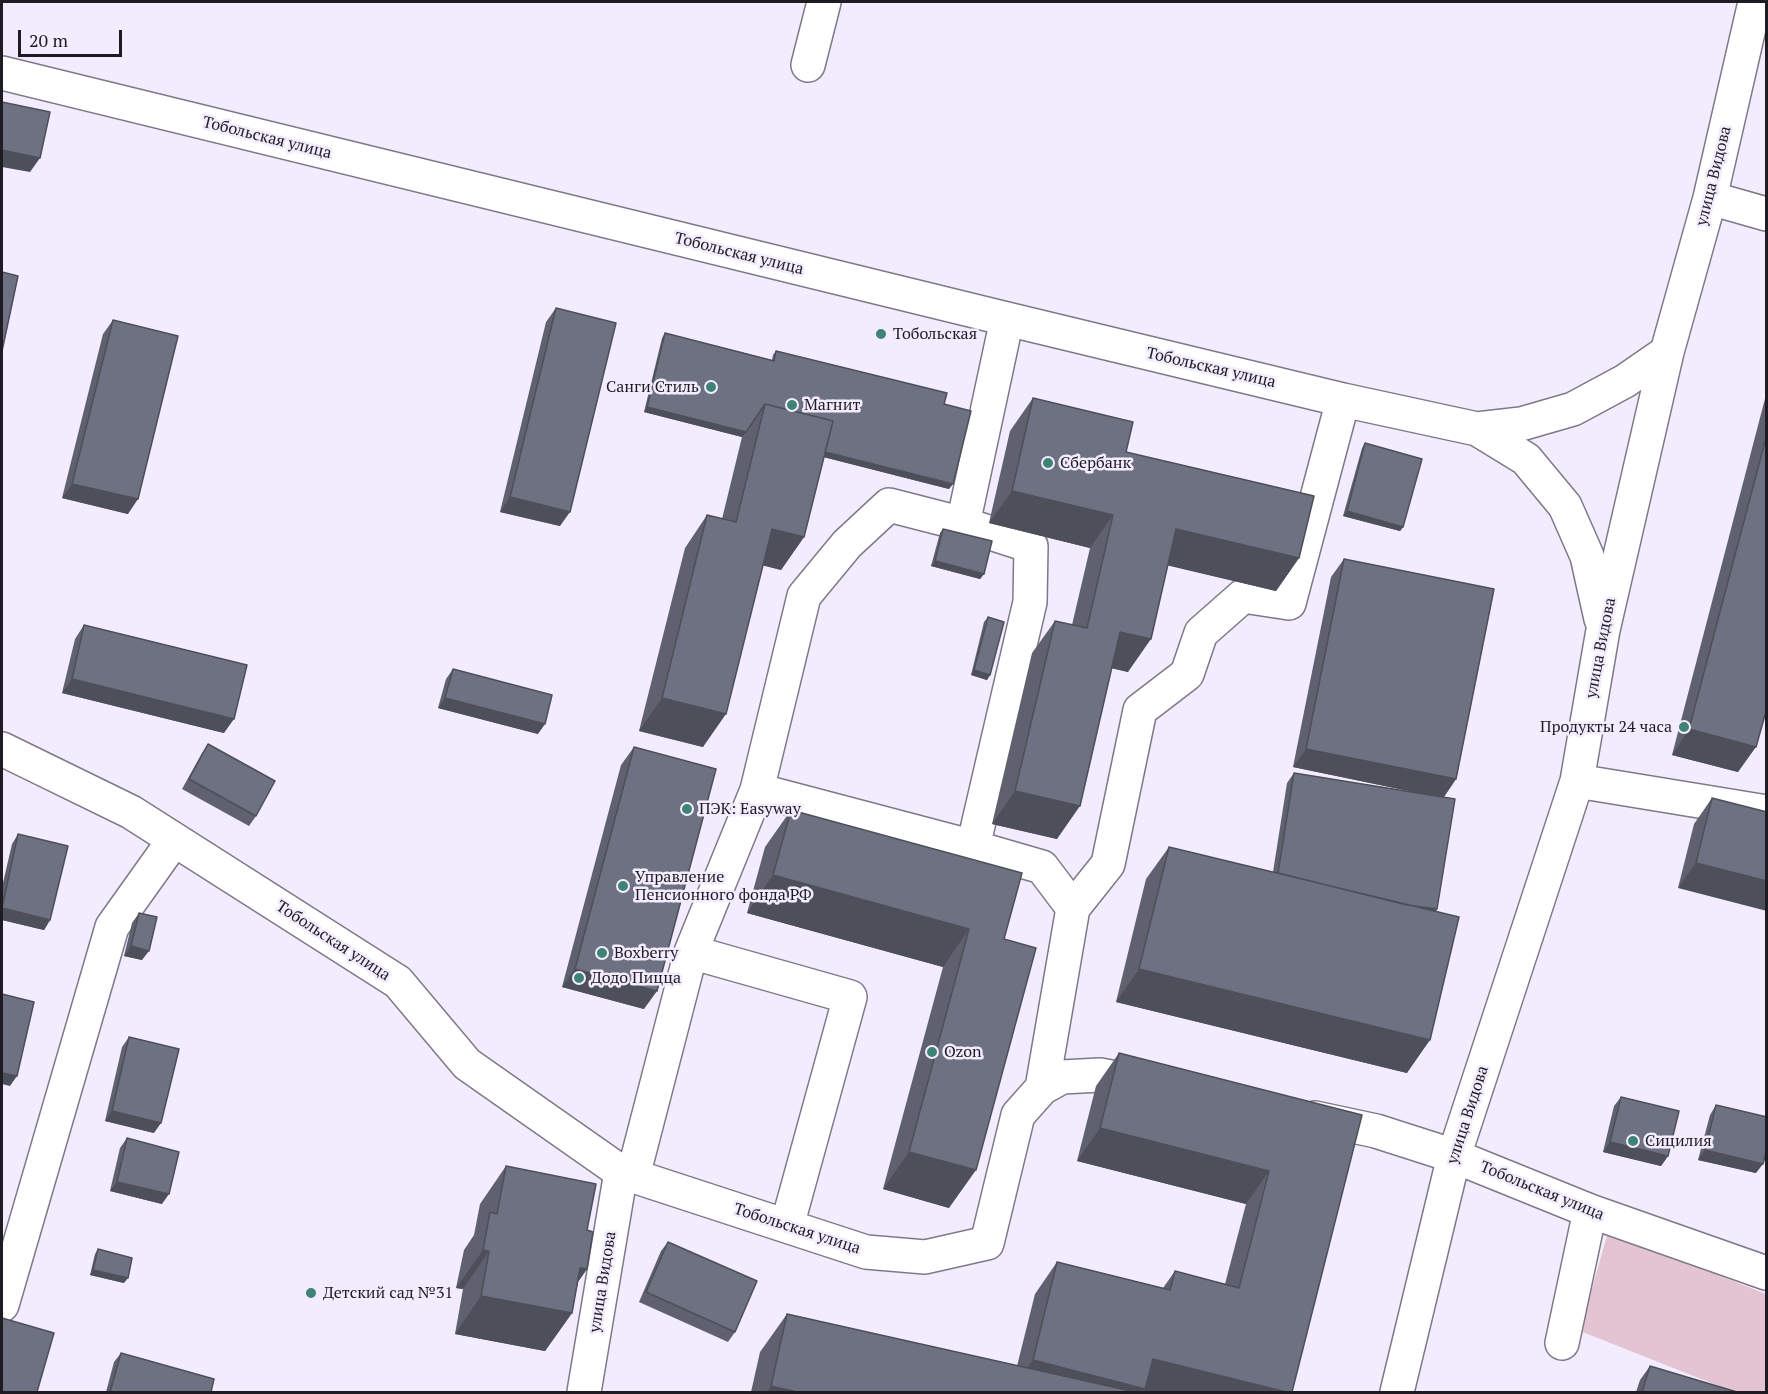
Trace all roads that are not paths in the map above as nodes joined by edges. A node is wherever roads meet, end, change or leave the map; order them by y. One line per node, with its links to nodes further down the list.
1 (824, 2): 3 (street)
2 (1755, 2): 5 (street, улица Видова)
3 (808, 65)
4 (2, 73): 7 (street, Тобольская улица)
5 (1710, 198): 6 (street); 8 (street, улица Видова)
6 (1767, 214)
7 (1007, 319): 9 (street, Тобольская улица); 11 (street)
8 (1667, 352): 10 (street, Тобольская улица); 12 (street, улица Видова)
9 (1343, 400): 10 (street, Тобольская улица); 19 (street)
10 (1477, 429): 12 (street, Тобольская улица)
11 (963, 524): 15 (street, улица Видова); 18 (street)
12 (1603, 630): 14 (street, улица Видова)
13 (2, 749): 17 (street, Тобольская улица)
14 (1577, 781): 16 (street); 24 (street, улица Видова)
15 (757, 790): 18 (street); 20 (street, улица Видова)
16 (1767, 812)
17 (174, 840): 25 (street, Тобольская улица); 27 (street)
18 (973, 847): 19 (street)
19 (1073, 908): 21 (street)
20 (691, 952): 25 (street, улица Видова); 28 (street)
21 (1042, 1088): 22 (street, Тобольская улица); 28 (street, Тобольская улица)
22 (1181, 1091)
23 (1284, 1112): 24 (street, Тобольская улица)
24 (1454, 1155): 26 (street, Тобольская улица); 33 (street, улица Видова)
25 (627, 1174): 28 (street, Тобольская улица); 32 (street, улица Видова)
26 (1590, 1212): 29 (street, Тобольская улица); 31 (street)
27 (13, 1224): 30 (street)
28 (788, 1226)
29 (1767, 1273)
30 (2, 1305)
31 (1562, 1343)
32 (584, 1392)
33 (1397, 1392)

